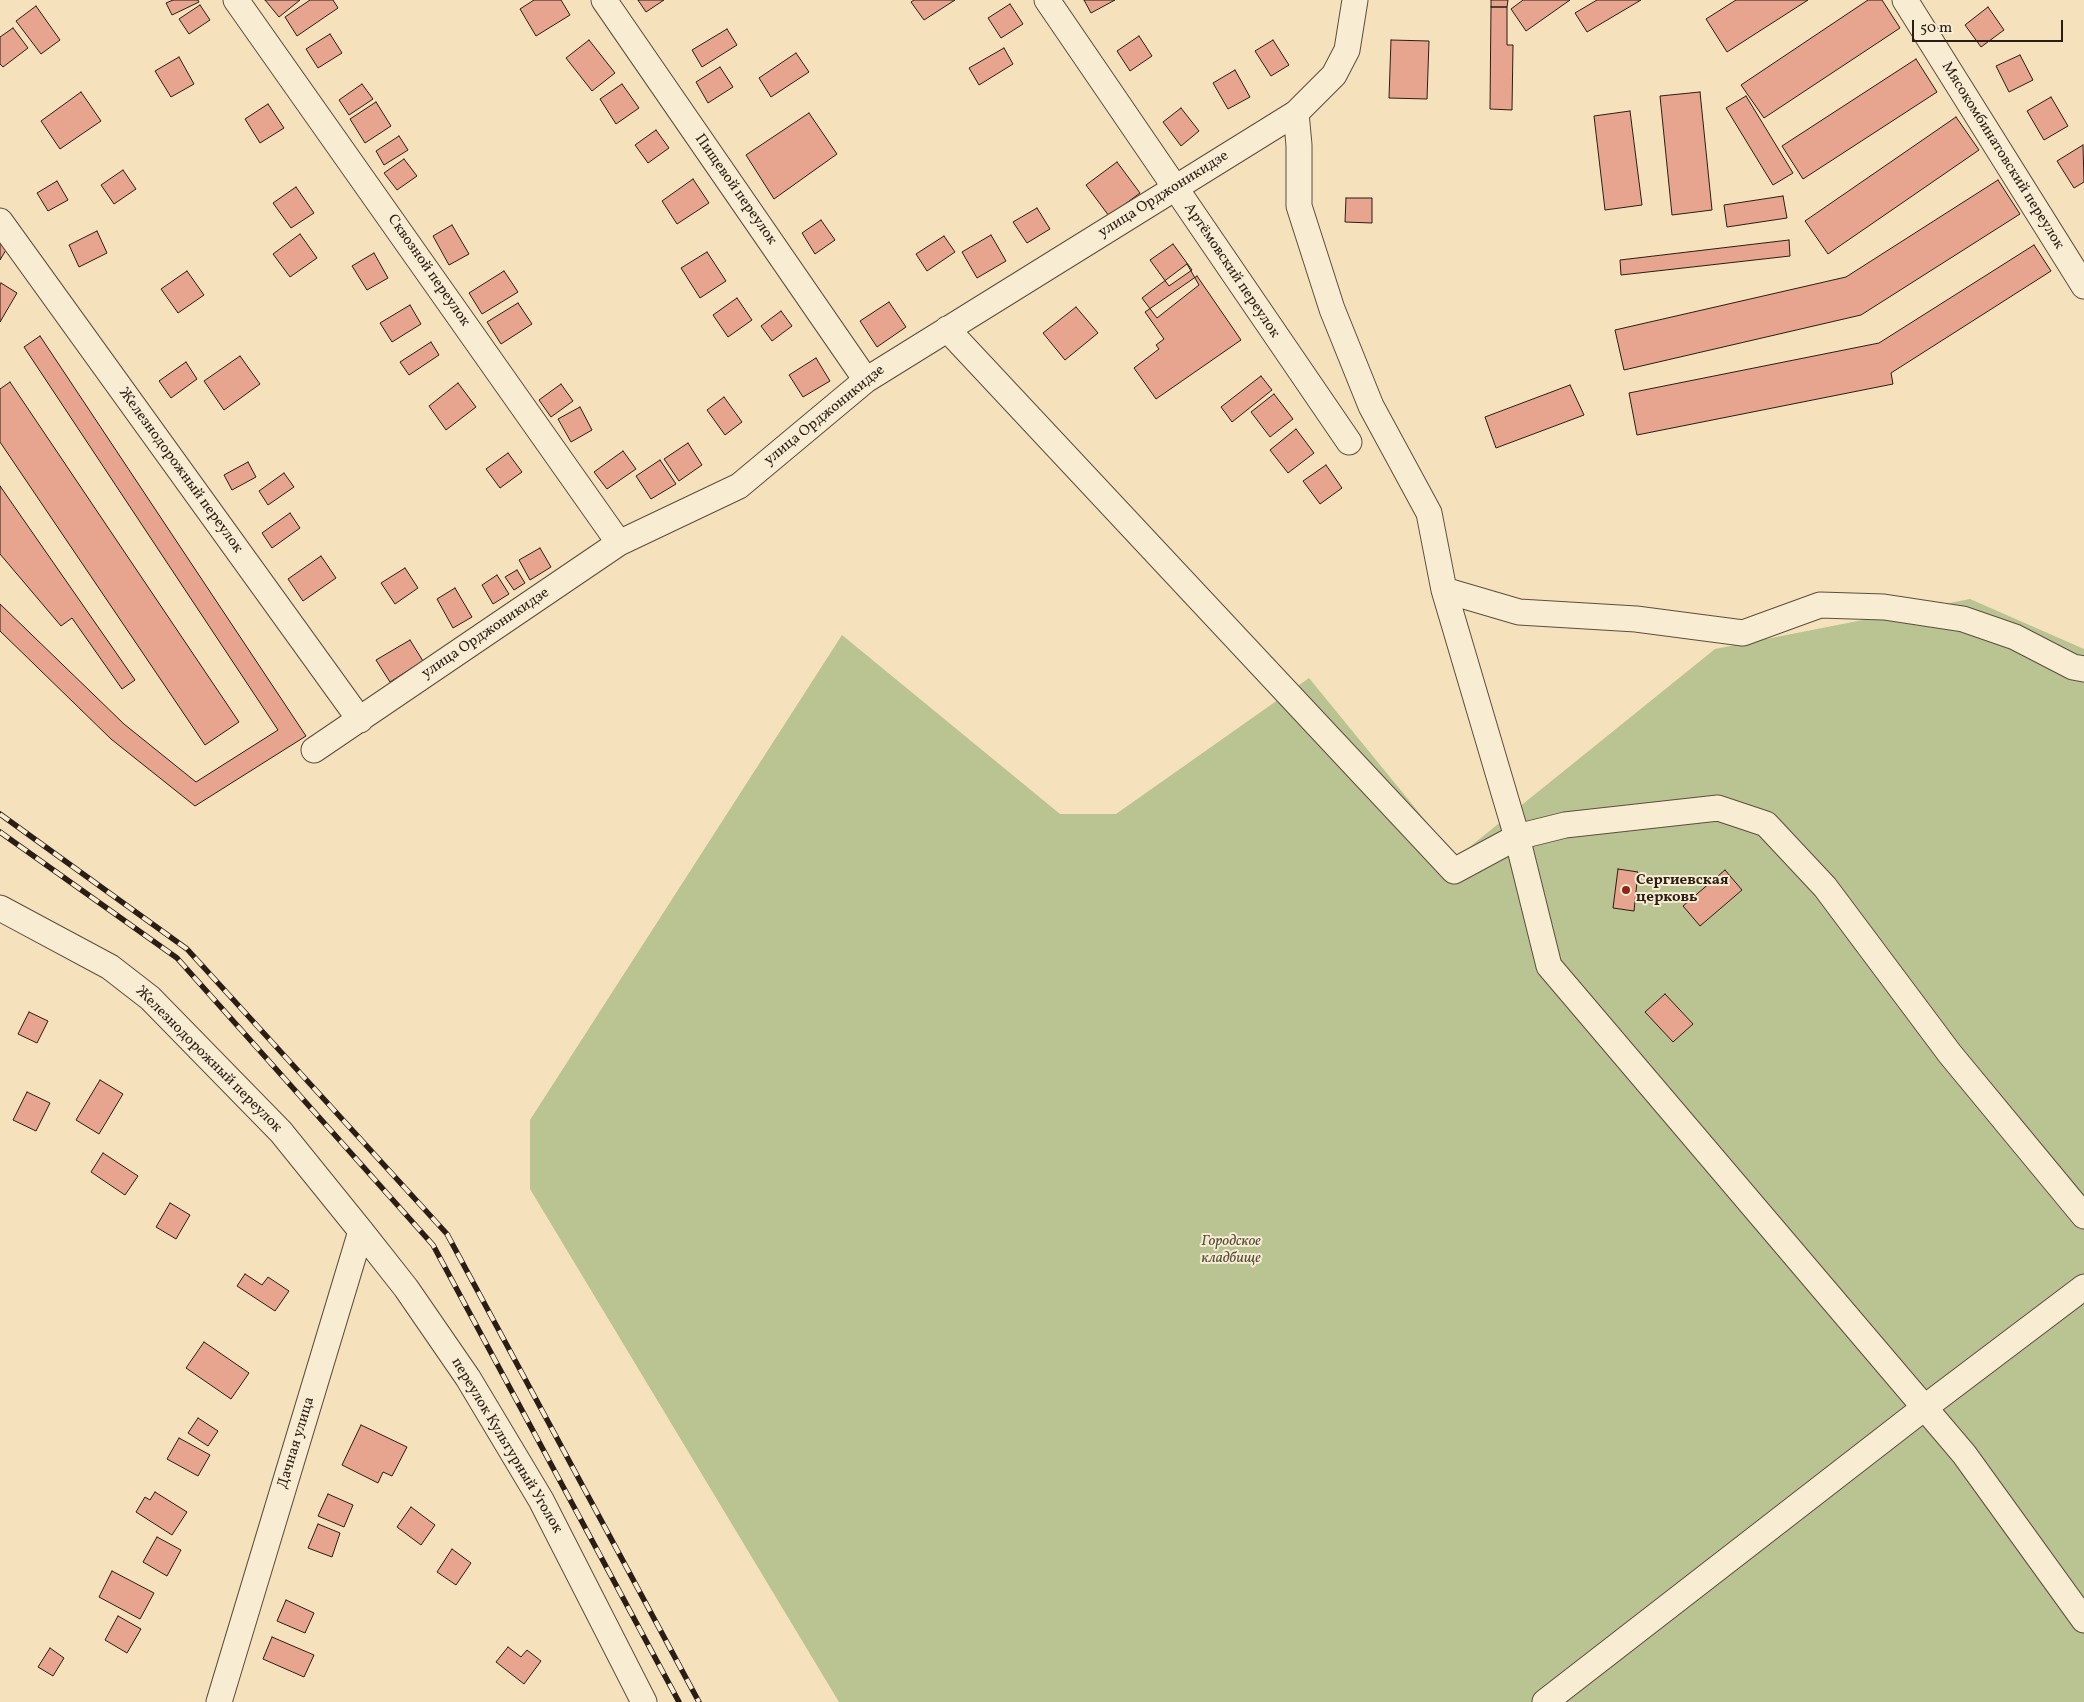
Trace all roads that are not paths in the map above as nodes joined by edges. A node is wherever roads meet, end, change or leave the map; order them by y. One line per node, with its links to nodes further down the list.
1 (236, 0): 13 (street, Сквозной переулок)
2 (604, 0): 11 (street, Пищевой переулок)
3 (1047, 0): 7 (street, Артёмовский переулок)
4 (1355, 0): 6 (street, улица Орджоникидзе)
5 (1905, 0): 9 (street, Мясокомбинатовский переулок)
6 (1296, 114): 7 (street, улица Орджоникидзе); 14 (street)
7 (1175, 188): 10 (street, улица Орджоникидзе); 12 (street, Артёмовский переулок)
8 (0, 221): 16 (street, Железнодорожный переулок)
9 (2084, 286)
10 (947, 329): 11 (street, улица Орджоникидзе); 18 (street)
11 (866, 380): 13 (street, улица Орджоникидзе)
12 (1349, 442)
13 (620, 543): 16 (street, улица Орджоникидзе)
14 (1444, 590): 15 (street); 18 (street)
15 (2084, 670)
16 (360, 720): 17 (street, улица Орджоникидзе)
17 (314, 750)
18 (1517, 837): 20 (street); 23 (street)
19 (0, 908): 21 (street, Железнодорожный переулок)
20 (2084, 1216)
21 (360, 1231): 25 (street, Дачная улица); 28 (street, переулок Культурный Уголок)
22 (2084, 1287): 23 (street)
23 (1924, 1408): 24 (street); 29 (street)
24 (2084, 1620)
25 (234, 1656): 26 (street, Дачная улица); 27 (street, Дачная улица)
26 (200, 1702)
27 (219, 1702)
28 (644, 1702)
29 (1545, 1702)

